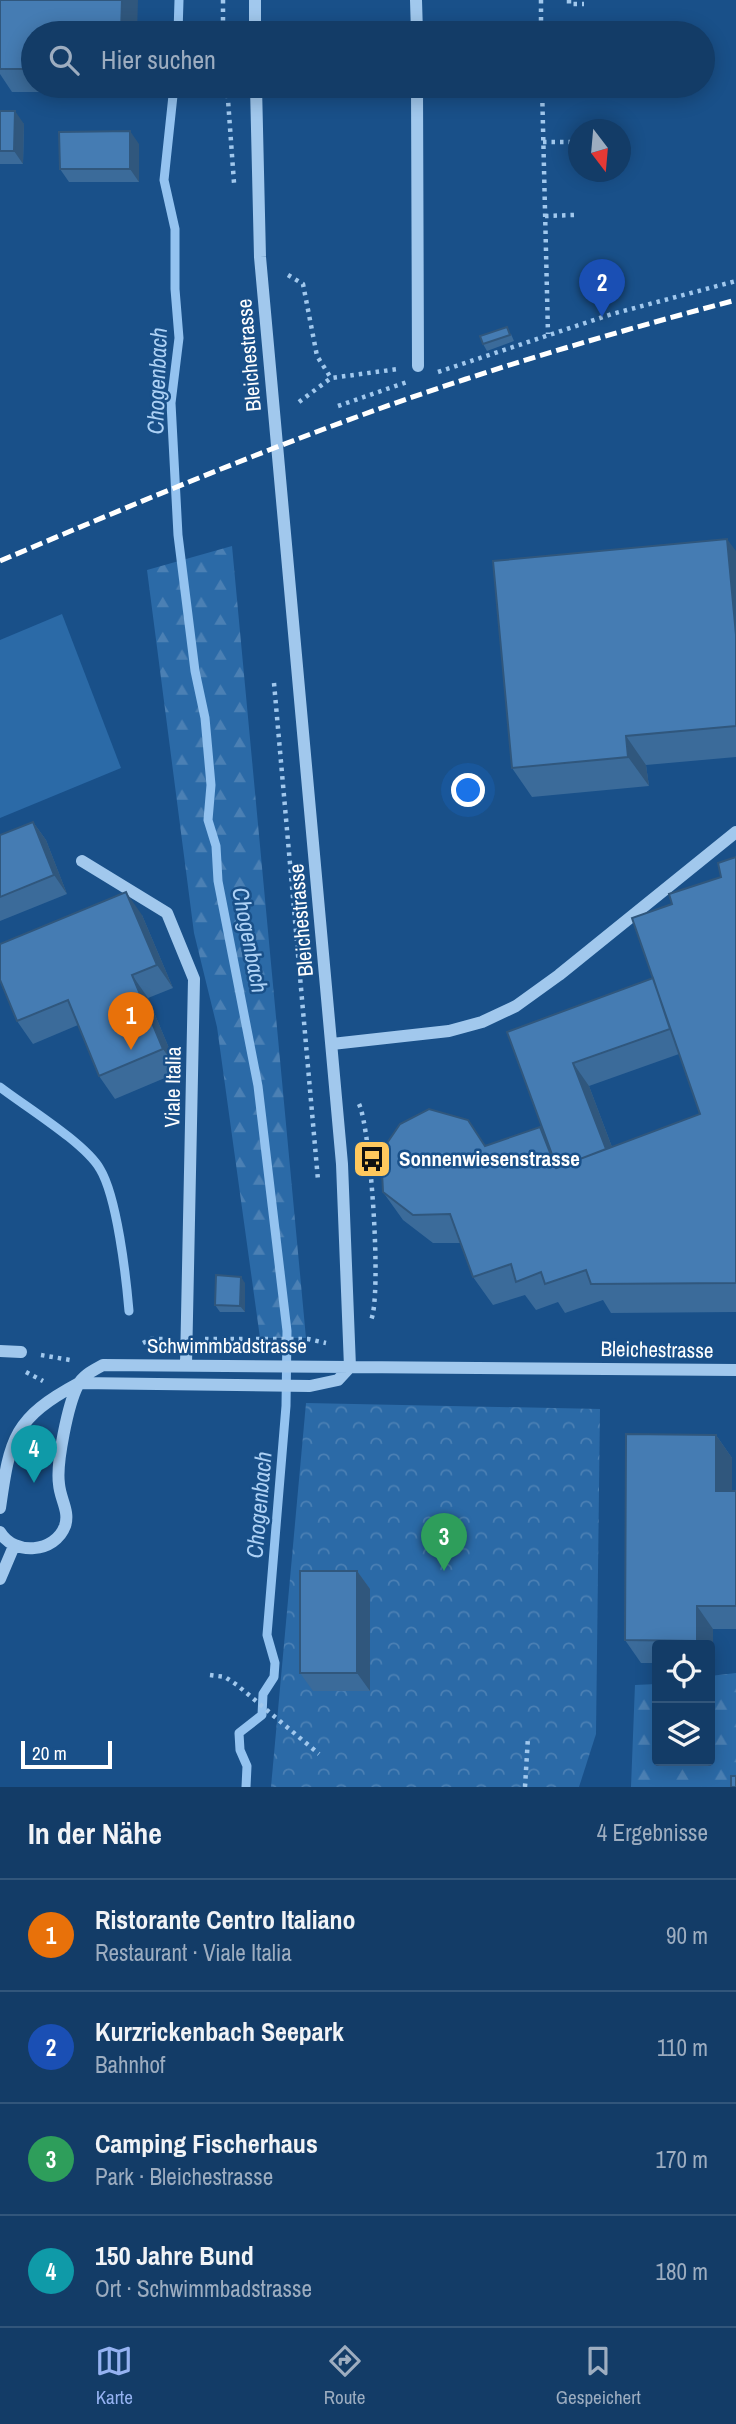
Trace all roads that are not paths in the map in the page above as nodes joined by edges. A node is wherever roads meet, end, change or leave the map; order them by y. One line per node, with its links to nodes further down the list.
1 (254, 0): 3 (street)
2 (416, 0): 4 (street)
3 (255, 21)
4 (417, 21)
5 (257, 98): 10 (street, Bleichestrasse)
6 (417, 98): 7 (street)
7 (419, 372)
8 (736, 832): 10 (street)
9 (82, 861): 13 (street, Viale Italia)
10 (332, 1044): 14 (street, Bleichestrasse)
11 (0, 1351): 12 (street)
12 (21, 1352)
13 (187, 1365): 14 (street, Schwimmbadstrasse); 16 (street, Schwimmbadstrasse)
14 (351, 1367): 15 (street, Bleichestrasse); 16 (street)
15 (736, 1370)
16 (79, 1382): 17 (street); 19 (street)
17 (0, 1508)
18 (0, 1532): 19 (street)
19 (14, 1546): 20 (street)
20 (0, 1579)

